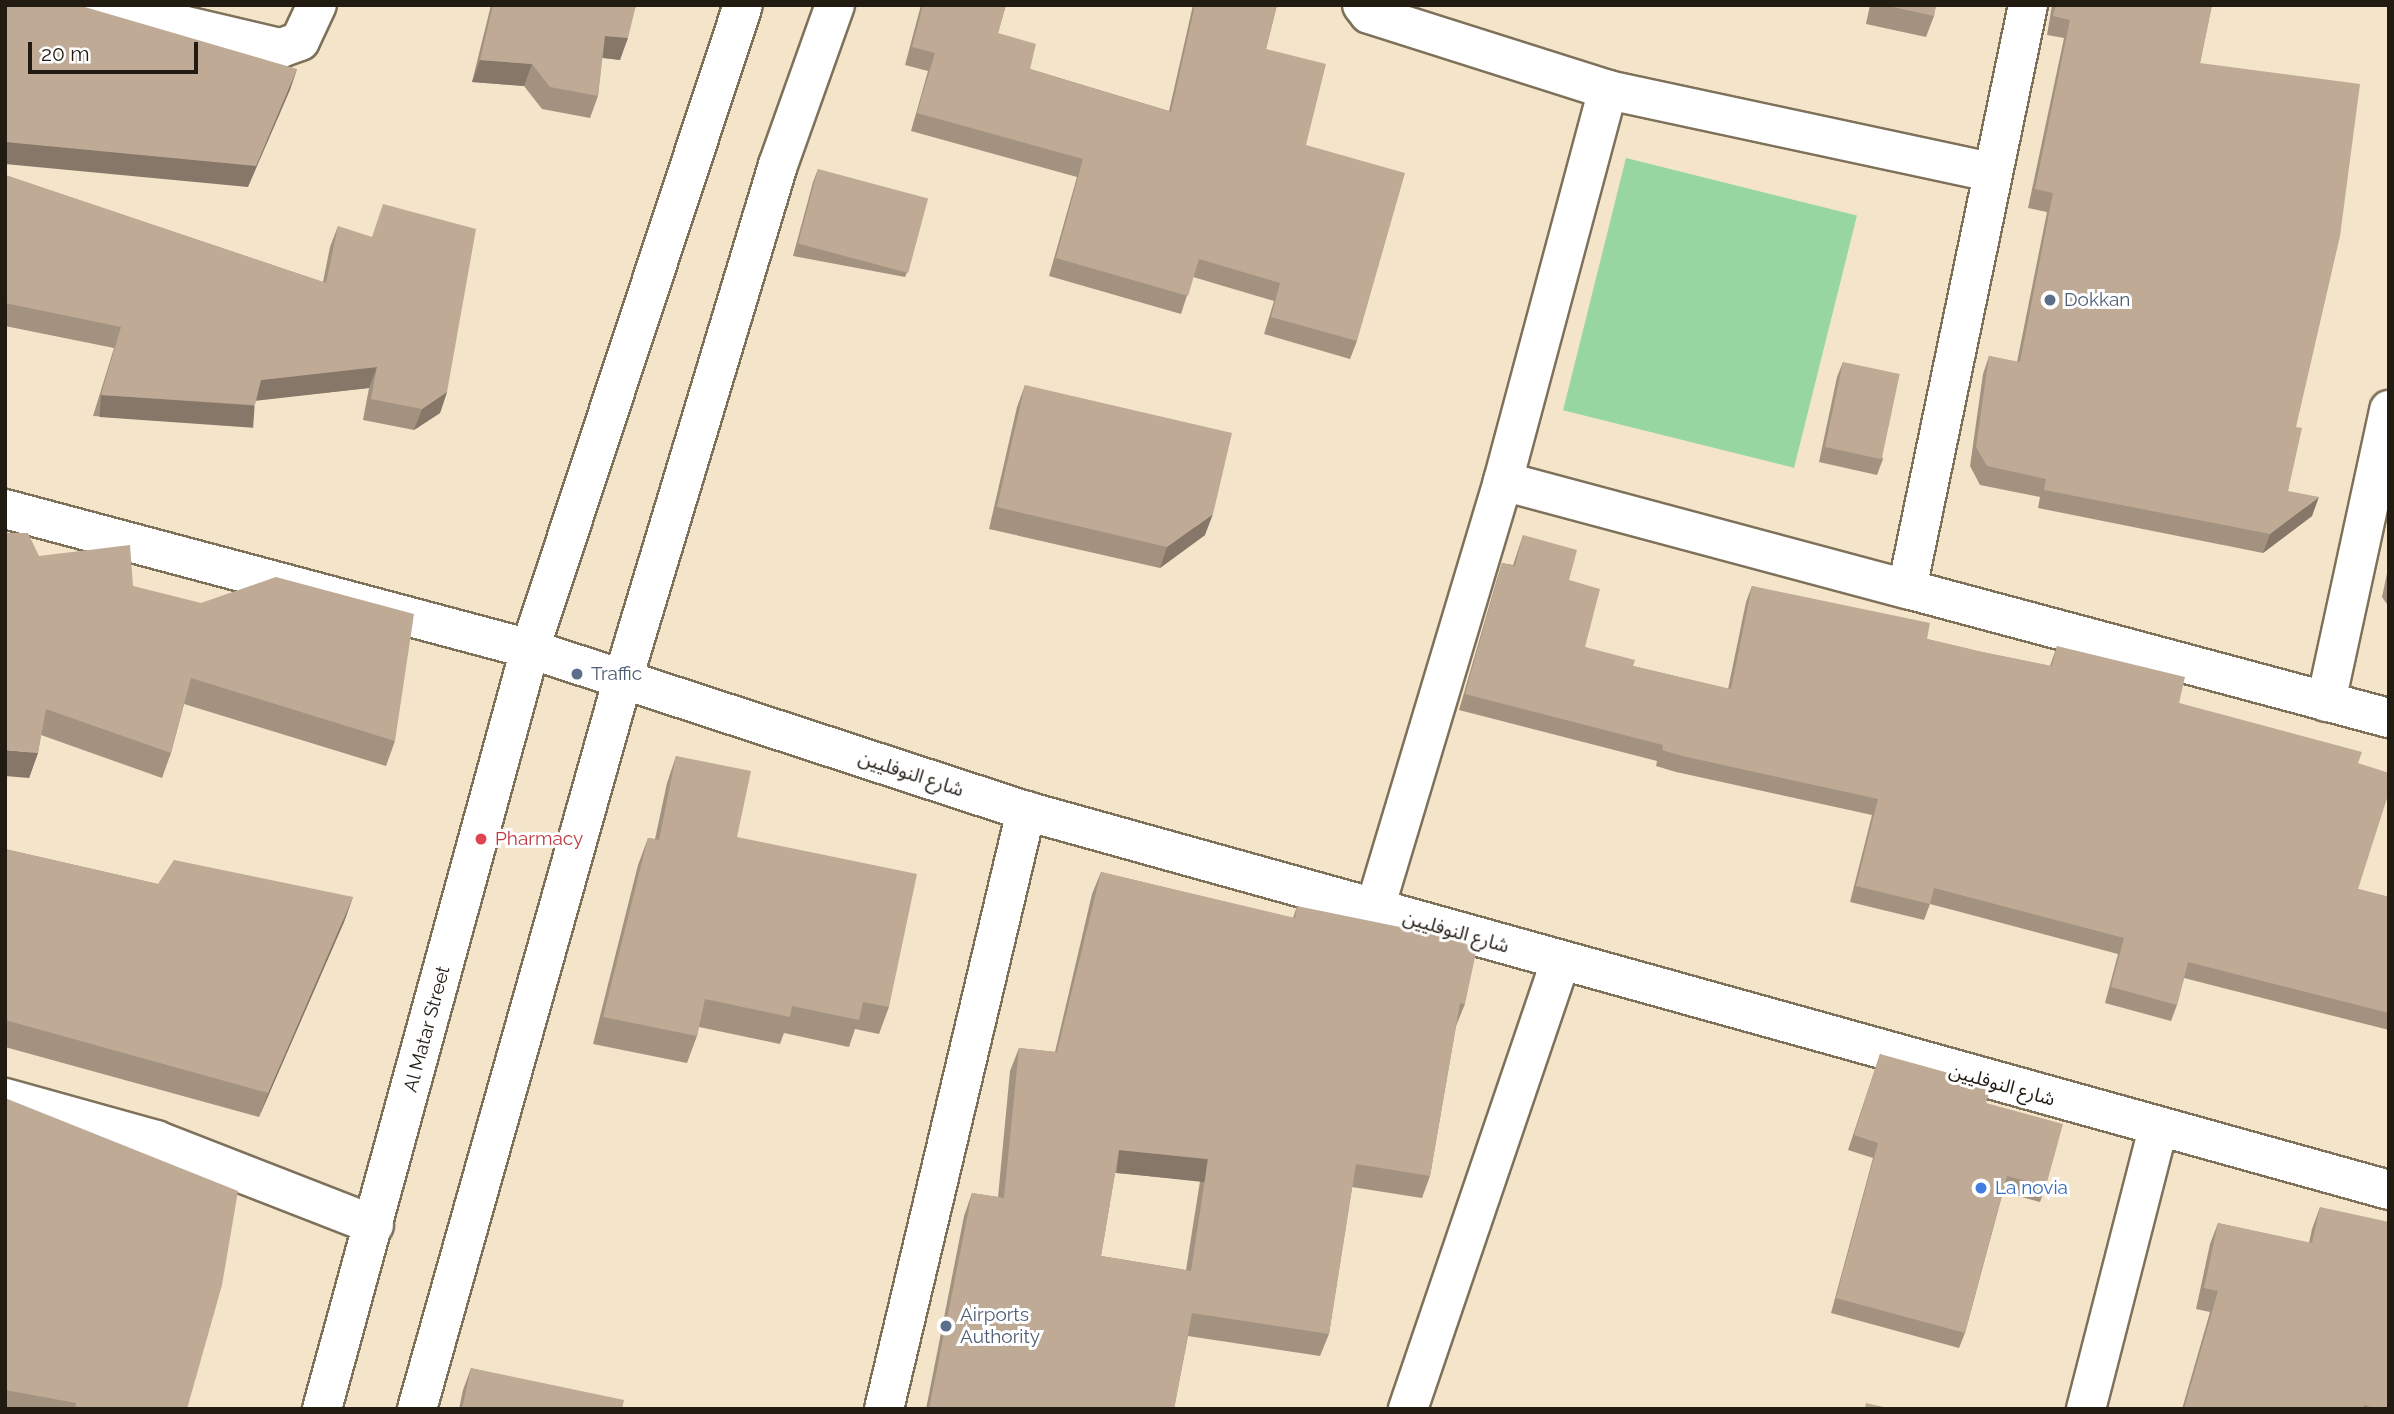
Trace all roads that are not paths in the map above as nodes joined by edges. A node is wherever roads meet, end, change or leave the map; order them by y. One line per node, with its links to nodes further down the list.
1 (97, 5): 2 (street)
2 (317, 5)
3 (743, 5): 13 (street, Al Matar Street)
4 (835, 5): 14 (street)
5 (1362, 5): 7 (street)
6 (2028, 5): 8 (street)
7 (1608, 90): 8 (street); 10 (street)
8 (1992, 172): 12 (street)
9 (2389, 411): 15 (street)
10 (1503, 481): 12 (street); 18 (street)
11 (5, 509): 13 (street, شارع النوفليين)
12 (1908, 589): 15 (street)
13 (530, 649): 14 (street, شارع النوفليين); 23 (street, Al Matar Street)
14 (622, 682): 17 (street, شارع النوفليين); 25 (street)
15 (2326, 702): 16 (street)
16 (2389, 718)
17 (1026, 811): 18 (street, شارع النوفليين); 26 (street)
18 (1375, 908): 19 (street, شارع النوفليين)
19 (1560, 962): 21 (street, شارع النوفليين); 27 (street)
20 (5, 1098): 23 (street)
21 (2158, 1129): 22 (street, شارع النوفليين); 28 (street)
22 (2389, 1190)
23 (374, 1225): 24 (street, Al Matar Street)
24 (322, 1409)
25 (416, 1409)
26 (884, 1409)
27 (1408, 1409)
28 (2087, 1409)

